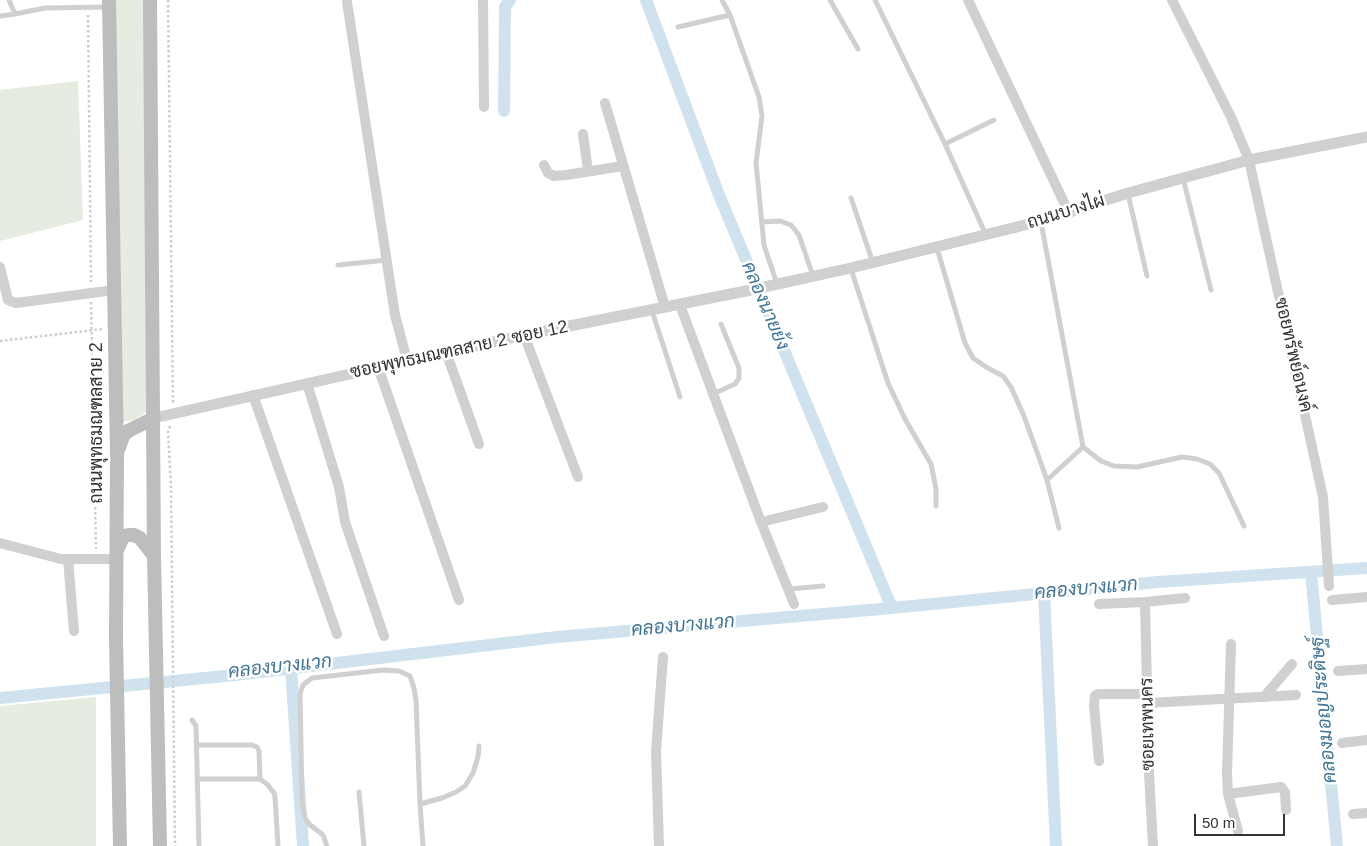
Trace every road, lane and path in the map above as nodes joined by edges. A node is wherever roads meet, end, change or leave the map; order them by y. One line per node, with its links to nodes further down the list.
1 (9, 0): 13 (lane)
2 (150, 0): 64 (main road)
3 (168, 0): 62 (path)
4 (483, 0): 19 (street)
5 (722, 0): 14 (lane)
6 (830, 0): 17 (lane)
7 (875, 0): 23 (lane)
8 (968, 0): 31 (street)
9 (1172, 0): 24 (street, ซอยทรัพย์อนงค์)
10 (347, 2): 36 (street)
11 (109, 3): 12 (lane); 45 (main road, ถนนพุทธมณฑลสาย 2)
12 (88, 6): 13 (lane); 47 (path)
13 (15, 14): 15 (lane)
14 (730, 15): 16 (lane); 33 (lane)
15 (0, 16)
16 (678, 27)
17 (858, 49)
18 (605, 103): 26 (street)
19 (484, 107)
20 (994, 120): 23 (lane)
21 (582, 134): 27 (street)
22 (1367, 137): 24 (street, ถนนบางไผ่)
23 (945, 144): 34 (lane)
24 (1249, 160): 28 (street, ถนนบางไผ่); 82 (street, ซอยทรัพย์อนงค์)
25 (544, 165): 27 (street)
26 (623, 166): 27 (street); 49 (street)
27 (588, 171)
28 (1183, 178): 29 (street, ถนนบางไผ่); 46 (lane)
29 (1128, 194): 31 (street, ถนนบางไผ่); 42 (lane)
30 (851, 198): 37 (lane)
31 (1069, 213): 32 (street, ถนนบางไผ่)
32 (1041, 221): 34 (street, ถนนบางไผ่); 67 (lane)
33 (762, 222): 41 (lane); 43 (lane)
34 (986, 235): 35 (street, ถนนบางไผ่)
35 (937, 247): 37 (street, ถนนบางไผ่); 70 (lane)
36 (387, 260): 38 (lane); 57 (street)
37 (873, 263): 40 (street, ถนนบางไผ่)
38 (338, 265)
39 (0, 267): 47 (street)
40 (851, 268): 41 (street, ถนนบางไผ่); 71 (lane)
41 (813, 276): 43 (street, ถนนบางไผ่)
42 (1147, 276)
43 (777, 284): 44 (street, ถนนบางไผ่)
44 (765, 287): 48 (street, ซอยพุทธมณฑลสาย 2 ซอย 12)
45 (114, 290): 47 (street); 52 (main road, ถนนพุทธมณฑลสาย 2)
46 (1211, 290)
47 (91, 292): 53 (path)
48 (680, 305): 49 (street, ซอยพุทธมณฑลสาย 2 ซอย 12); 60 (street)
49 (665, 307): 50 (street, ซอยพุทธมณฑลสาย 2 ซอย 12)
50 (652, 310): 54 (street, ซอยพุทธมณฑลสาย 2 ซอย 12); 63 (lane)
51 (721, 324): 60 (lane)
52 (115, 328): 53 (path); 68 (main road, ถนนพุทธมณฑลสาย 2)
53 (92, 330): 55 (path); 80 (path)
54 (524, 335): 56 (street, ซอยพุทธมณฑลสาย 2 ซอย 12); 69 (street)
55 (0, 341)
56 (446, 352): 57 (street, ซอยพุทธมณฑลสาย 2 ซอย 12); 66 (street)
57 (408, 360): 58 (street, ซอยพุทธมณฑลสาย 2 ซอย 12)
58 (378, 367): 59 (street, ซอยพุทธมณฑลสาย 2 ซอย 12); 86 (street)
59 (307, 383): 61 (street, ซอยพุทธมณฑลสาย 2 ซอย 12); 93 (street)
60 (713, 394): 73 (street)
61 (253, 395): 64 (street, ซอยพุทธมณฑลสาย 2 ซอย 12); 92 (street)
62 (173, 397)
63 (680, 397)
64 (154, 418): 68 (main road); 78 (main road)
65 (170, 428): 120 (path)
66 (479, 444)
67 (1083, 447): 70 (lane); 74 (lane)
68 (117, 454): 77 (main road, ถนนพุทธมณฑลสาย 2)
69 (578, 477)
70 (1047, 480): 75 (lane)
71 (936, 506)
72 (823, 507): 73 (street)
73 (761, 522): 83 (street)
74 (1244, 526)
75 (1059, 528)
76 (0, 543): 79 (street)
77 (116, 556): 78 (main road); 80 (street); 118 (main road, ถนนพุทธมณฑลสาย 2)
78 (154, 556): 119 (main road)
79 (68, 558): 80 (street); 91 (street)
80 (100, 558)
81 (823, 586): 83 (lane)
82 (1329, 586)
83 (789, 589): 89 (street)
84 (1367, 597): 87 (street)
85 (1185, 598): 88 (street)
86 (459, 600)
87 (1332, 600)
88 (1146, 602): 90 (street); 101 (street, ซอยเทพนคร)
89 (794, 604)
90 (1098, 604)
91 (74, 631)
92 (337, 634)
93 (384, 636)
94 (1231, 644): 102 (street)
95 (663, 657): 126 (street)
96 (1292, 664): 100 (street)
97 (1367, 668): 98 (street)
98 (1338, 671)
99 (1296, 696): 100 (street)
100 (1264, 697): 102 (street)
101 (1148, 698): 102 (street); 108 (street); 127 (street, ซอยเทพนคร)
102 (1229, 699): 112 (street)
103 (192, 720): 106 (lane)
104 (1367, 740): 105 (street)
105 (1342, 743)
106 (197, 745): 109 (lane); 110 (lane)
107 (479, 746): 113 (lane)
108 (1099, 761)
109 (197, 779): 110 (lane); 121 (lane)
110 (260, 779): 122 (lane)
111 (359, 792): 124 (lane)
112 (1228, 794): 114 (street); 117 (street)
113 (420, 804): 123 (lane); 125 (lane)
114 (1286, 810)
115 (1367, 813): 116 (street)
116 (1353, 814)
117 (1238, 831)
118 (120, 846)
119 (160, 846)
120 (175, 846)
121 (199, 846)
122 (278, 846)
123 (327, 846)
124 (364, 846)
125 (423, 846)
126 (659, 846)
127 (1153, 846)

